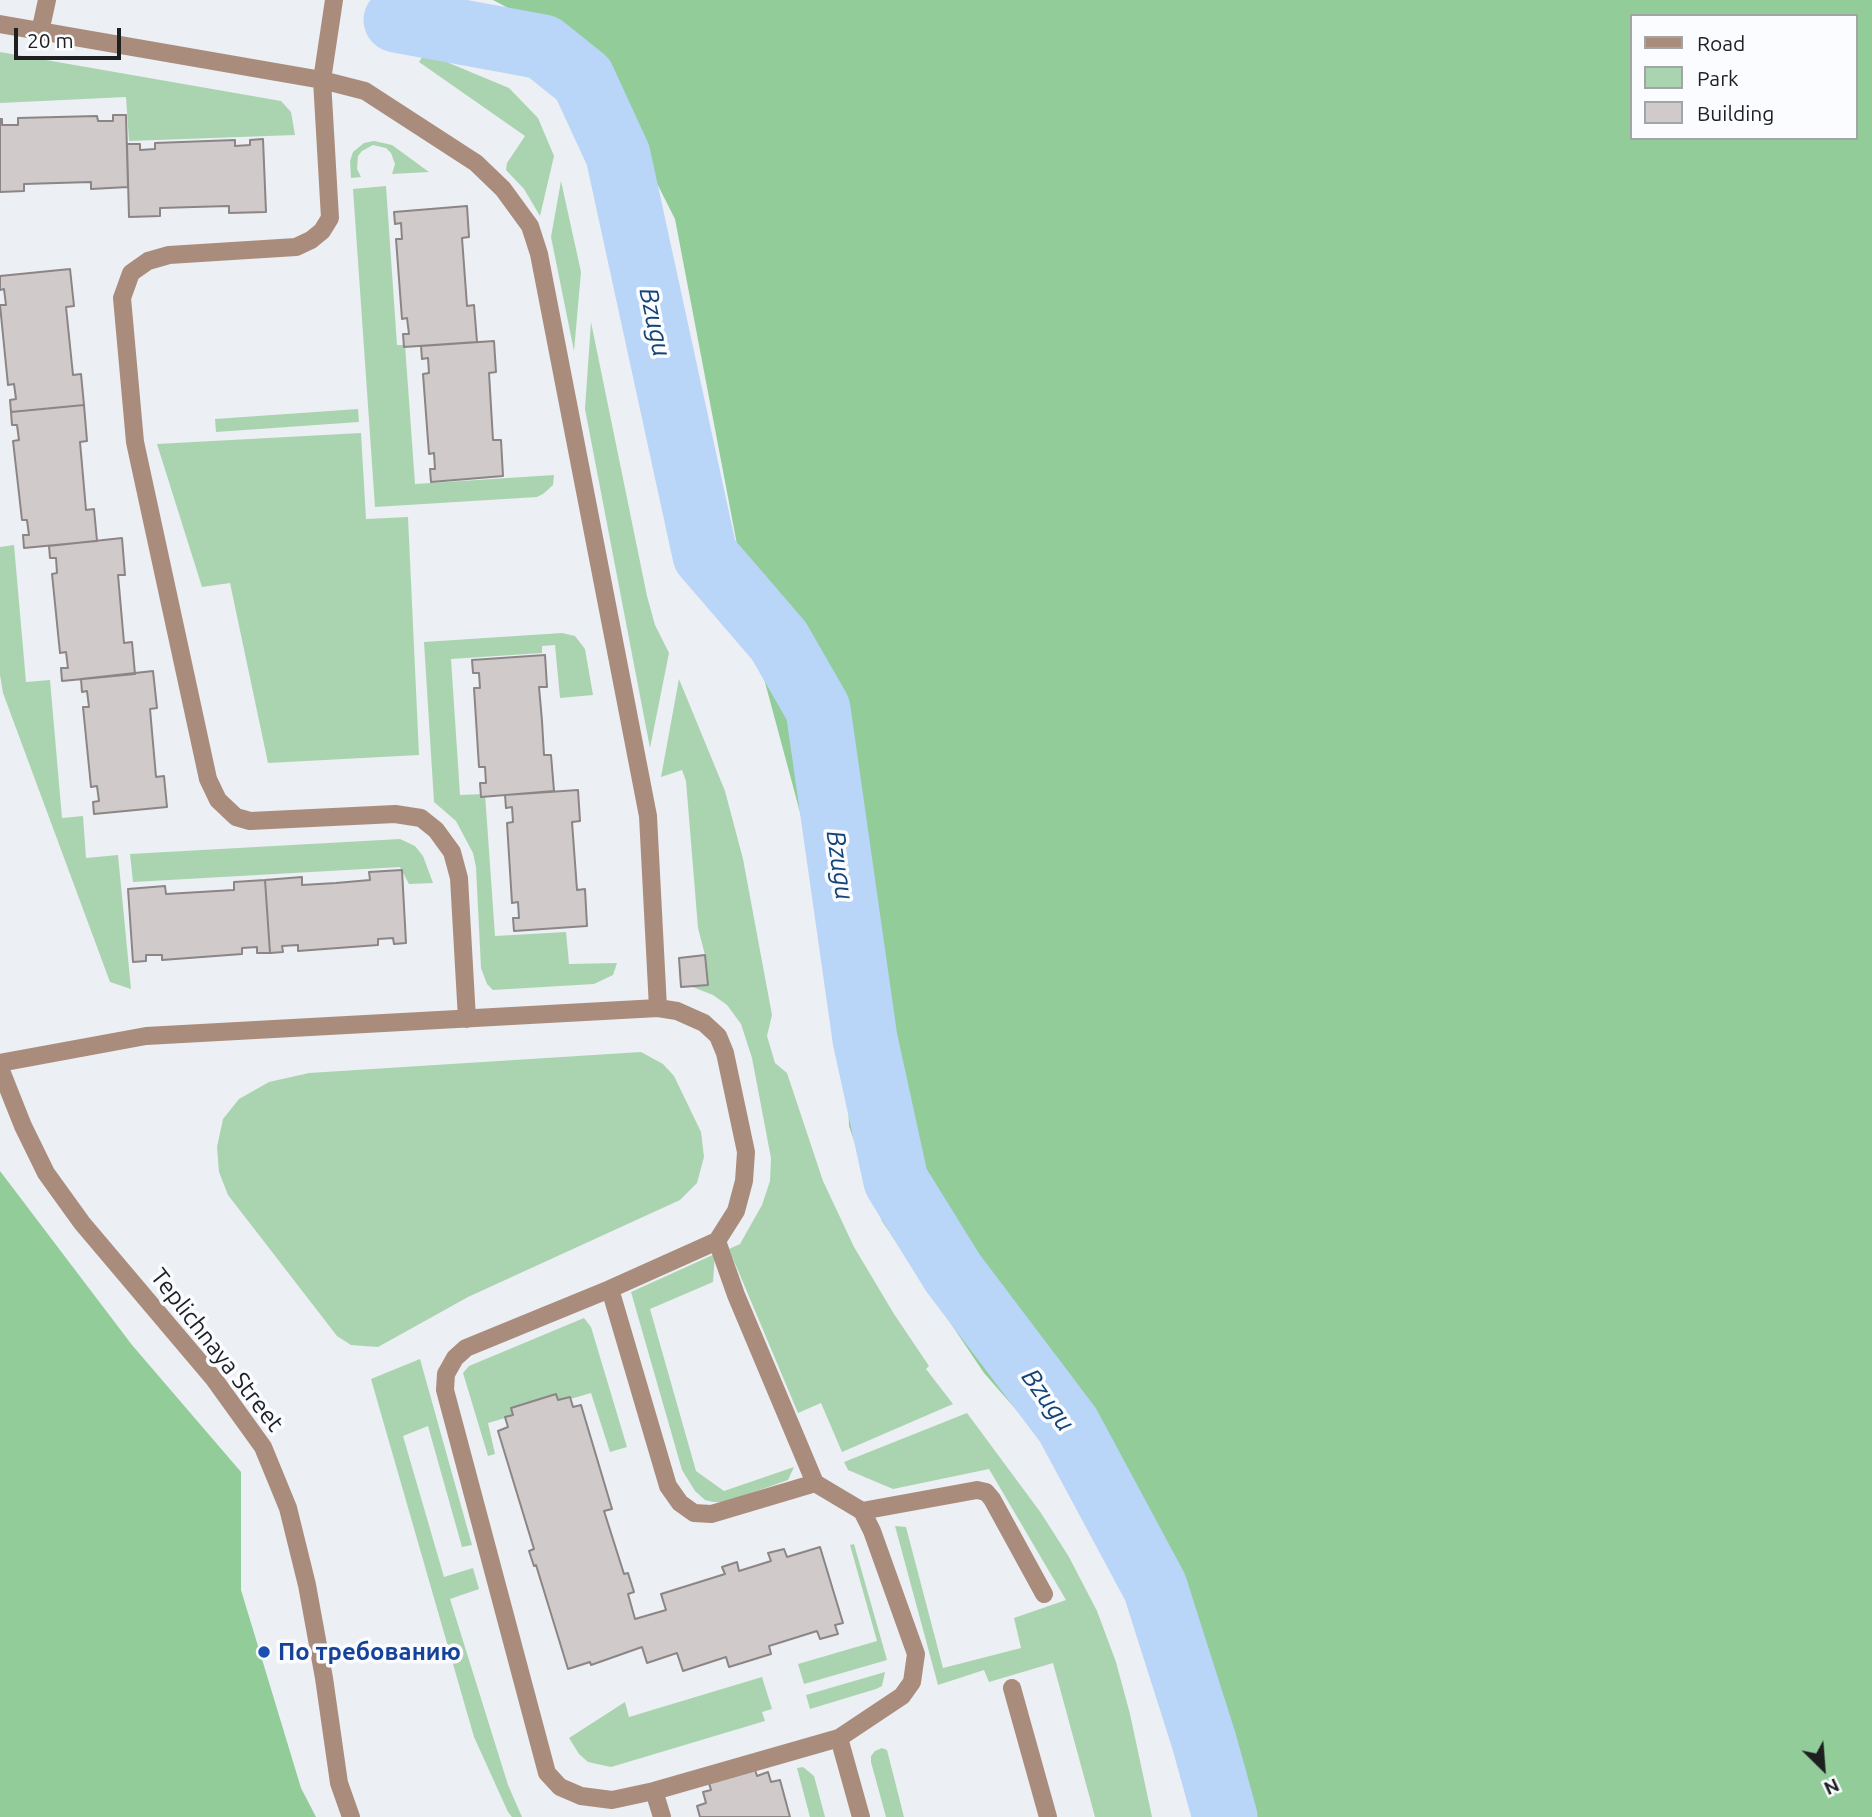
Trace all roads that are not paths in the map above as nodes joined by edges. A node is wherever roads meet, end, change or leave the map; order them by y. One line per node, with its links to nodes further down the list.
1 (47, 0): 4 (street)
2 (334, 0): 5 (street)
3 (0, 24): 4 (street)
4 (40, 32): 5 (street)
5 (322, 80): 6 (street); 7 (street)
6 (658, 1008): 7 (street); 9 (street)
7 (467, 1019): 8 (street)
8 (0, 1066): 17 (street, Teplichnaya Street)
9 (717, 1241): 10 (street); 11 (street)
10 (610, 1289): 11 (street); 16 (street)
11 (815, 1483): 12 (street)
12 (862, 1511): 13 (street); 15 (street)
13 (1044, 1594)
14 (1012, 1688): 20 (street)
15 (839, 1738): 16 (street); 19 (street)
16 (654, 1791): 18 (street)
17 (351, 1817)
18 (662, 1817)
19 (861, 1817)
20 (1048, 1817)

